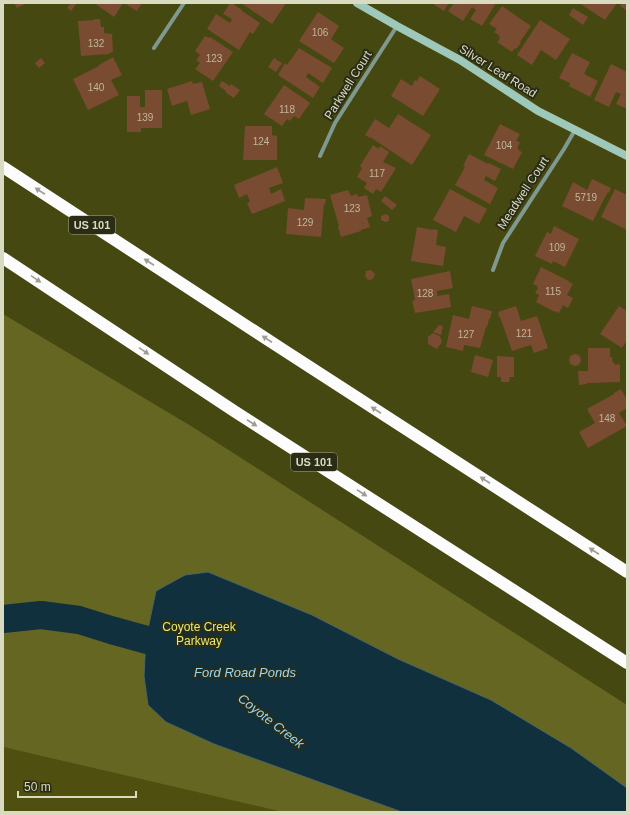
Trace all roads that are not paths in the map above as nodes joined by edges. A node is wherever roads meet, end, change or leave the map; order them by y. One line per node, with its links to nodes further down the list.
1 (184, 3): 4 (street)
2 (357, 3): 3 (street, Silver Leaf Road)
3 (397, 26): 5 (street, Silver Leaf Road); 6 (street, Parkwell Court)
4 (154, 48)
5 (575, 130): 7 (street, Silver Leaf Road); 10 (street, Meadwell Court)
6 (320, 156)
7 (627, 156)
8 (3, 166): 11 (highway, US 101, one-way to 8)
9 (3, 258): 12 (highway, US 101, one-way to 12)
10 (492, 270)
11 (627, 572)
12 (627, 663)

